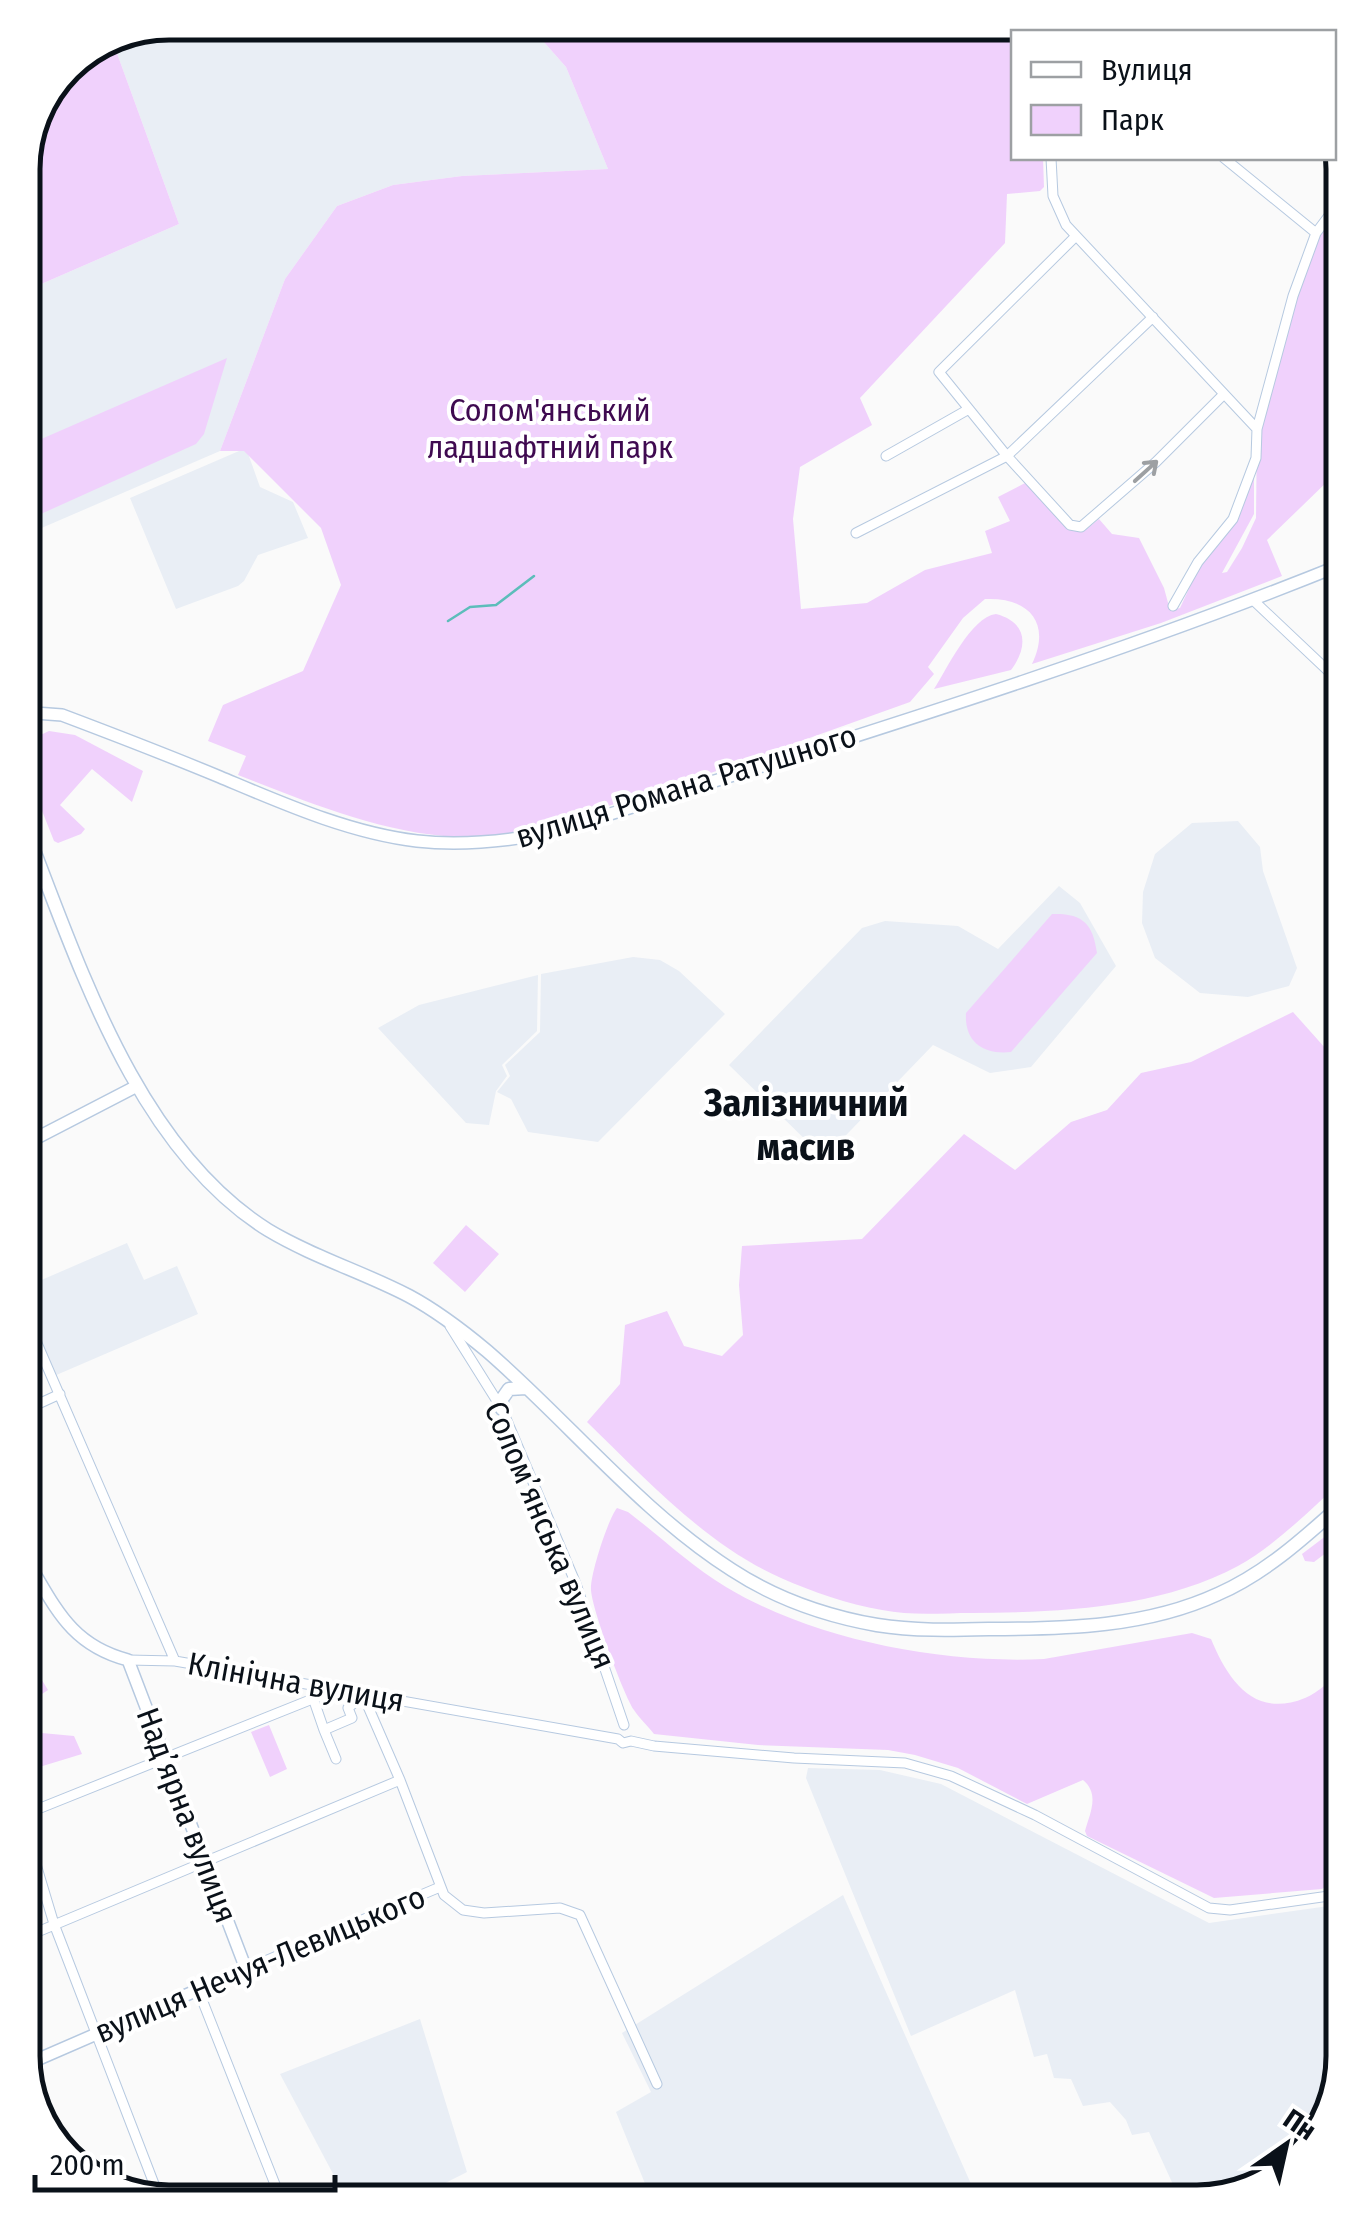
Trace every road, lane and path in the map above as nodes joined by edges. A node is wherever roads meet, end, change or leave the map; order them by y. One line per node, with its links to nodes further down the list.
1 (1051, 160): 5 (street)
2 (1226, 160): 4 (street)
3 (1326, 220): 4 (street)
4 (1316, 233): 9 (street)
5 (1076, 236): 6 (street); 8 (street)
6 (1153, 317): 7 (street); 11 (street)
7 (1223, 395): 9 (street); 11 (street, one-way to 7)
8 (969, 409): 10 (street); 11 (street)
9 (1257, 429): 15 (street)
10 (886, 456)
11 (1007, 456): 12 (street)
12 (856, 533)
13 (1326, 571): 14 (street, вулиця Романа Ратушного)
14 (1253, 600): 16 (street); 17 (street, вулиця Романа Ратушного)
15 (1173, 606)
16 (1326, 669)
17 (40, 714)
18 (40, 864): 19 (main road, Соломʼянська вулиця)
19 (135, 1087): 20 (street); 21 (main road, Соломʼянська вулиця)
20 (40, 1137)
21 (446, 1320): 23 (main road); 26 (street, Соломʼянська вулиця)
22 (40, 1350): 24 (street)
23 (526, 1388): 26 (main road); 27 (main road)
24 (60, 1394): 25 (street); 30 (street)
25 (40, 1403)
26 (502, 1409): 34 (street, Соломʼянська вулиця)
27 (1326, 1518)
28 (40, 1582): 29 (street, Клінічна вулиця)
29 (128, 1660): 30 (street, Клінічна вулиця); 38 (street, Надʼярна вулиця)
30 (175, 1661): 31 (street, Клінічна вулиця)
31 (333, 1691): 32 (street, Клінічна вулиця); 33 (street)
32 (363, 1695): 35 (street); 36 (street, Клінічна вулиця); 40 (street)
33 (313, 1698): 35 (street); 38 (street)
34 (624, 1725): 36 (street); 37 (street)
35 (324, 1730): 39 (street)
36 (618, 1739): 37 (street)
37 (632, 1741): 45 (street)
38 (164, 1756): 41 (street); 42 (street, Надʼярна вулиця)
39 (336, 1759)
40 (400, 1780): 42 (street); 44 (street)
41 (40, 1810)
42 (204, 1860): 46 (street); 48 (street, Надʼярна вулиця)
43 (40, 1878): 46 (street)
44 (440, 1887): 48 (street, вулиця Нечуя-Левицького); 52 (street)
45 (1326, 1897)
46 (54, 1924): 47 (street); 50 (street)
47 (40, 1930)
48 (246, 1969): 49 (street, вулиця Нечуя-Левицького)
49 (199, 1992): 50 (street, вулиця Нечуя-Левицького); 54 (street)
50 (97, 2035): 51 (street, вулиця Нечуя-Левицького); 53 (street)
51 (40, 2058)
52 (657, 2084)
53 (154, 2184)
54 (275, 2185)

